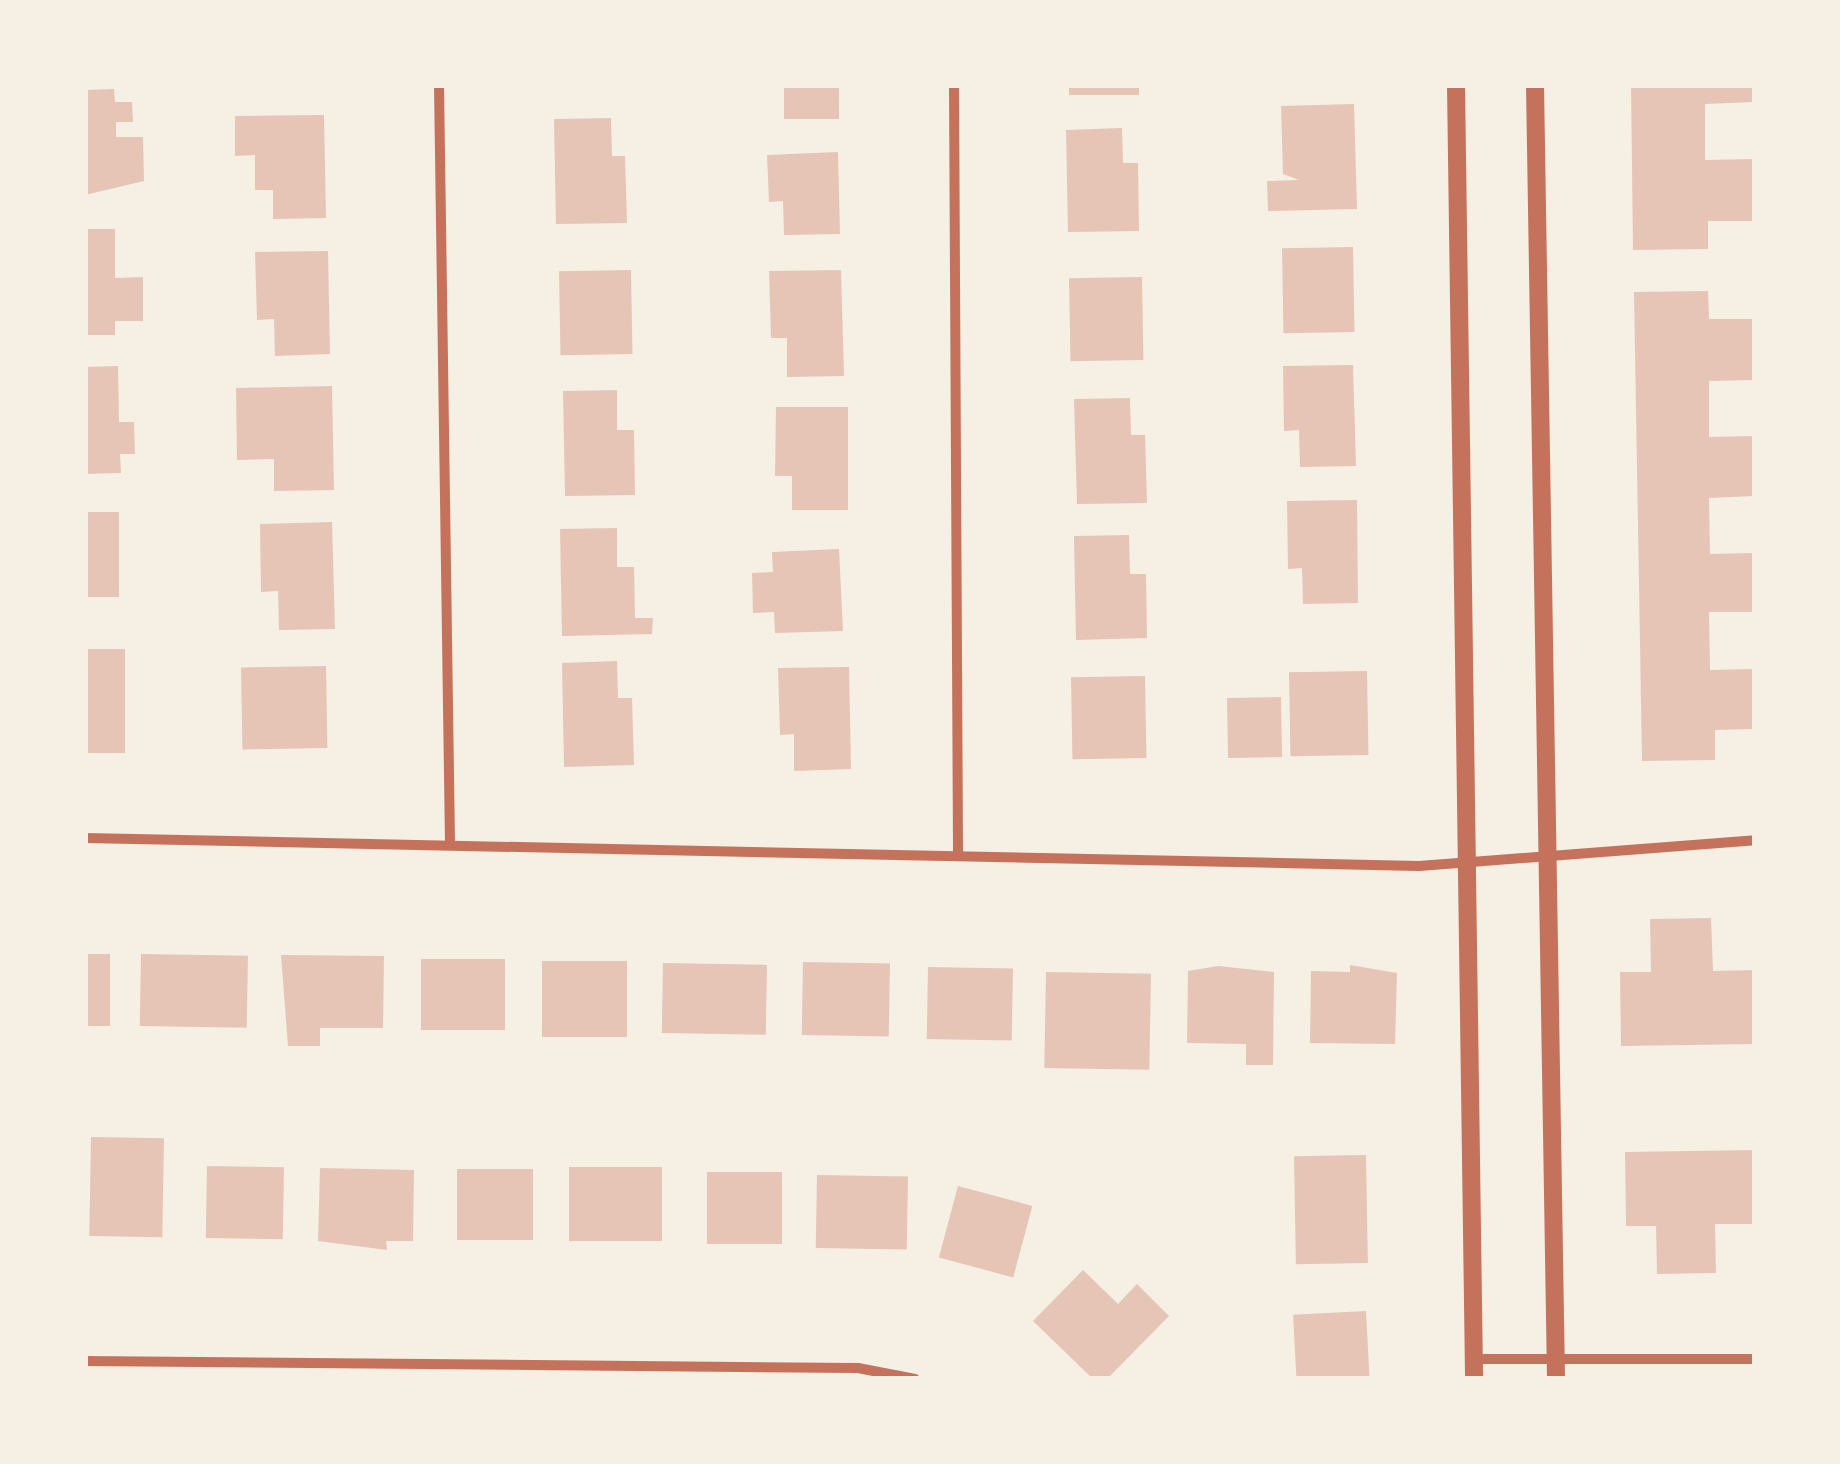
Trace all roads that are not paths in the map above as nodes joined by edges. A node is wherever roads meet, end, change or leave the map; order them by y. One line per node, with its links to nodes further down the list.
1 (439, 85): 7 (street)
2 (954, 85): 9 (street)
3 (1456, 85): 10 (street)
4 (1535, 85): 8 (street)
5 (85, 838): 7 (street)
6 (1755, 840): 8 (street)
7 (450, 844): 9 (street)
8 (1546, 855): 10 (street); 11 (street)
9 (958, 856): 10 (street)
10 (1466, 862): 12 (street)
11 (1556, 1358): 12 (street); 13 (street); 17 (street)
12 (1474, 1359): 16 (street)
13 (1755, 1359)
14 (85, 1361): 15 (street)
15 (915, 1379)
16 (1474, 1379)
17 (1556, 1379)

